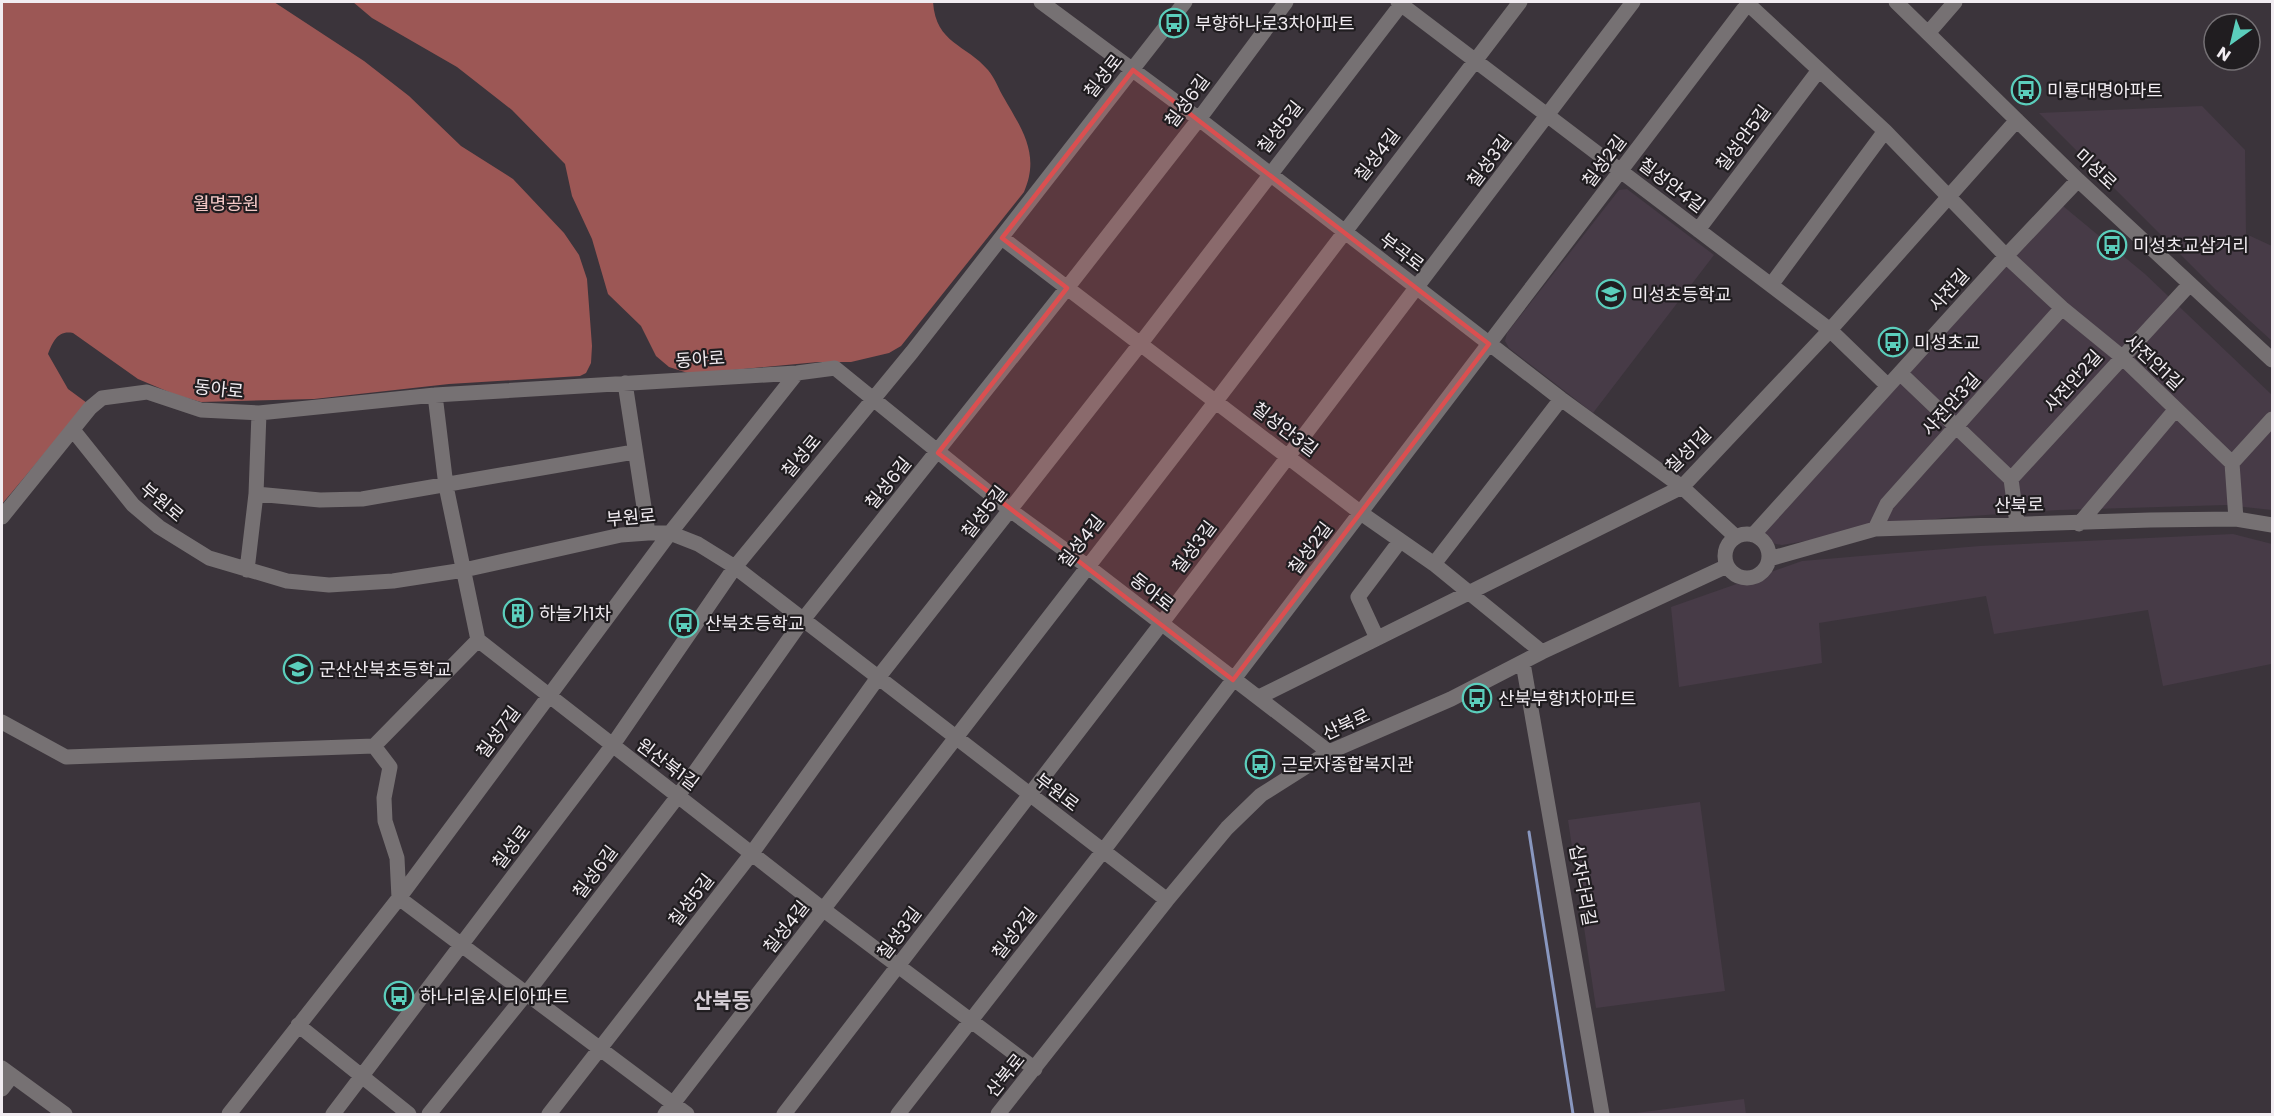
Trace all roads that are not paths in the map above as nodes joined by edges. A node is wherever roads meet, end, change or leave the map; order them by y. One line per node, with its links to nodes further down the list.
1 (1041, 2): 12 (street, 부곡로)
2 (1185, 2): 12 (street, 칠성로)
3 (1286, 2): 15 (street, 칠성6길)
4 (1401, 2): 11 (street, 칠성안4길); 19 (street, 칠성5길)
5 (1520, 2): 11 (street, 칠성4길)
6 (1633, 2): 14 (street, 칠성3길)
7 (1748, 2): 13 (street); 18 (street, 칠성2길)
8 (1896, 2): 10 (street, 미성로)
9 (1955, 2): 10 (street)
10 (1929, 32): 16 (street, 미성로)
11 (1475, 60): 14 (street, 칠성안4길); 23 (street, 칠성4길)
12 (1133, 70): 15 (street, 부곡로); 24 (street, 칠성로)
13 (1819, 70): 17 (street); 22 (street, 칠성안5길)
14 (1548, 115): 18 (street, 칠성안4길); 28 (street, 칠성3길)
15 (1199, 119): 19 (street, 부곡로); 29 (street, 칠성6길)
16 (2017, 120): 20 (street, 미성로); 21 (street, 칠성1길)
17 (1885, 131): 21 (street); 27 (street)
18 (1621, 171): 22 (street, 칠성안4길); 33 (street, 칠성2길)
19 (1269, 173): 23 (street, 부곡로); 32 (street, 칠성5길)
20 (2079, 180): 25 (street, 사전길); 26 (street, 미성로)
21 (1946, 197): 25 (street, 사전안1길); 31 (street, 칠성1길)
22 (1698, 230): 27 (street, 칠성안4길)
23 (1343, 231): 28 (street, 부곡로); 43 (street, 칠성4길)
24 (1002, 238): 29 (street, 칠성안3길); 41 (street, 칠성로)
25 (2006, 256): 30 (street, 사전안1길); 37 (street, 사전길)
26 (2190, 284): 34 (street, 사전안2길); 35 (street, 미성로)
27 (1771, 285): 31 (street, 칠성안4길)
28 (1417, 287): 33 (street, 부곡로); 51 (street, 칠성3길)
29 (1067, 288): 32 (street, 칠성안3길); 50 (street, 칠성6길)
30 (2062, 308): 34 (street, 사전안1길); 47 (street, 사전안3길)
31 (1830, 330): 39 (street, 칠성안4길); 55 (street, 칠성1길)
32 (1141, 343): 43 (street, 칠성안3길); 57 (street, 칠성5길)
33 (1489, 344): 42 (street, 부곡로); 58 (street, 칠성2길)
34 (2122, 357): 44 (street, 사전안1길); 53 (street, 사전안2길)
35 (2272, 360)
36 (797, 373): 38 (street, 동아로); 41 (street, 동아로); 66 (street, 칠성7길)
37 (1900, 373): 39 (street, 사전길); 47 (street)
38 (625, 383): 40 (street, 동아로); 49 (street)
39 (1887, 386): 67 (street, 사전길)
40 (435, 395): 45 (street, 동아로); 54 (street)
41 (874, 399): 50 (street, 동아로); 74 (street, 칠성로)
42 (1561, 399): 55 (street, 부곡로); 71 (street)
43 (1216, 401): 51 (street, 칠성안3길); 72 (street, 칠성4길)
44 (2176, 409): 52 (street, 사전안1길); 62 (street)
45 (259, 413): 48 (street, 동아로); 56 (street)
46 (2272, 418): 52 (street)
47 (1957, 429): 53 (street); 64 (street, 사전안3길)
48 (73, 430): 59 (street, 동아로); 75 (street, 부원로)
49 (634, 452): 54 (street); 65 (street)
50 (938, 453): 57 (street, 동아로); 78 (street, 칠성6길)
51 (1287, 456): 58 (street, 칠성안3길); 79 (street, 칠성3길)
52 (2232, 463): 60 (street)
53 (2011, 479): 61 (street)
54 (446, 486): 56 (street); 76 (street)
55 (1682, 487): 68 (street, 부곡로); 77 (street, 칠성1길)
56 (256, 494): 75 (street)
57 (1010, 510): 72 (street, 동아로); 84 (street, 칠성5길)
58 (1361, 513): 69 (street, 칠성안3길); 85 (street, 칠성2길)
59 (2, 517)
60 (2236, 519): 62 (street, 산북로); 63 (street, 산북로)
61 (2018, 524): 62 (street, 산북로); 64 (street, 산북로)
62 (2079, 524)
63 (2272, 525)
64 (1875, 530): 70 (street, 산북로)
65 (648, 534): 66 (street, 부원로); 76 (street, 부원로)
66 (670, 534): 74 (street, 부원로); 86 (street, 칠성7길)
67 (1753, 535): 68 (street); 70 (street)
68 (1736, 537): 73 (street)
69 (1400, 541): 71 (street, 칠성안3길); 80 (street)
70 (1769, 559): 73 (street)
71 (1434, 564): 77 (street, 칠성안3길)
72 (1087, 566): 79 (street, 동아로); 89 (street, 칠성4길)
73 (1727, 566): 82 (street, 산북로)
74 (735, 567): 78 (street, 부원로); 91 (street, 칠성로)
75 (247, 570): 76 (street, 부원로)
76 (464, 570): 81 (street)
77 (1471, 593): 80 (street, 칠성1길); 82 (street, 칠성안3길)
78 (802, 621): 84 (street, 부원로); 94 (street, 칠성6길)
79 (1161, 624): 85 (street, 동아로); 93 (street, 칠성3길)
80 (1376, 636): 87 (street, 칠성1길)
81 (478, 640): 86 (street, 원산북1길); 90 (street)
82 (1542, 652): 83 (street, 산북로)
83 (1523, 663): 92 (street, 산북로); 121 (street, 십자다리길)
84 (877, 679): 89 (street, 부원로); 96 (street, 칠성5길)
85 (1233, 680): 87 (street, 동아로); 95 (street, 칠성2길)
86 (549, 697): 91 (street, 원산북1길); 97 (street, 칠성7길)
87 (1259, 697): 92 (street, 동아로)
88 (2, 722): 90 (street)
89 (955, 739): 93 (street, 부원로); 99 (street, 칠성4길)
90 (374, 746): 97 (street)
91 (612, 746): 94 (street, 원산북1길); 100 (street, 칠성로)
92 (1329, 752): 98 (street, 산북로)
93 (1028, 794): 95 (street, 부원로); 101 (street, 칠성3길)
94 (678, 796): 96 (street, 원산북1길); 102 (street, 칠성6길)
95 (1103, 851): 98 (street, 부원로); 103 (street, 칠성2길)
96 (752, 853): 99 (street, 원산북1길); 105 (street, 칠성5길)
97 (399, 898): 100 (street); 104 (street, 칠성7길)
98 (1167, 900): 106 (street, 산북로)
99 (824, 910): 101 (street, 원산북1길); 110 (street, 칠성4길)
100 (461, 946): 102 (street); 108 (street, 칠성로)
101 (898, 966): 103 (street, 원산북1길); 118 (street, 칠성3길)
102 (526, 994): 105 (street); 115 (street, 칠성6길)
103 (970, 1022): 106 (street, 원산북1길); 119 (street, 칠성2길)
104 (298, 1025): 108 (street); 112 (street, 칠성7길)
105 (599, 1049): 110 (street); 116 (street, 칠성5길)
106 (1035, 1069): 120 (street, 산북로)
107 (7, 1072): 109 (street); 111 (street)
108 (362, 1077): 113 (street, 칠성로); 114 (street)
109 (2, 1089)
110 (669, 1109): 117 (street)
111 (65, 1114)
112 (229, 1114)
113 (333, 1114)
114 (409, 1114)
115 (429, 1114)
116 (549, 1114)
117 (687, 1114)
118 (784, 1114)
119 (898, 1114)
120 (998, 1114)
121 (1602, 1114)

